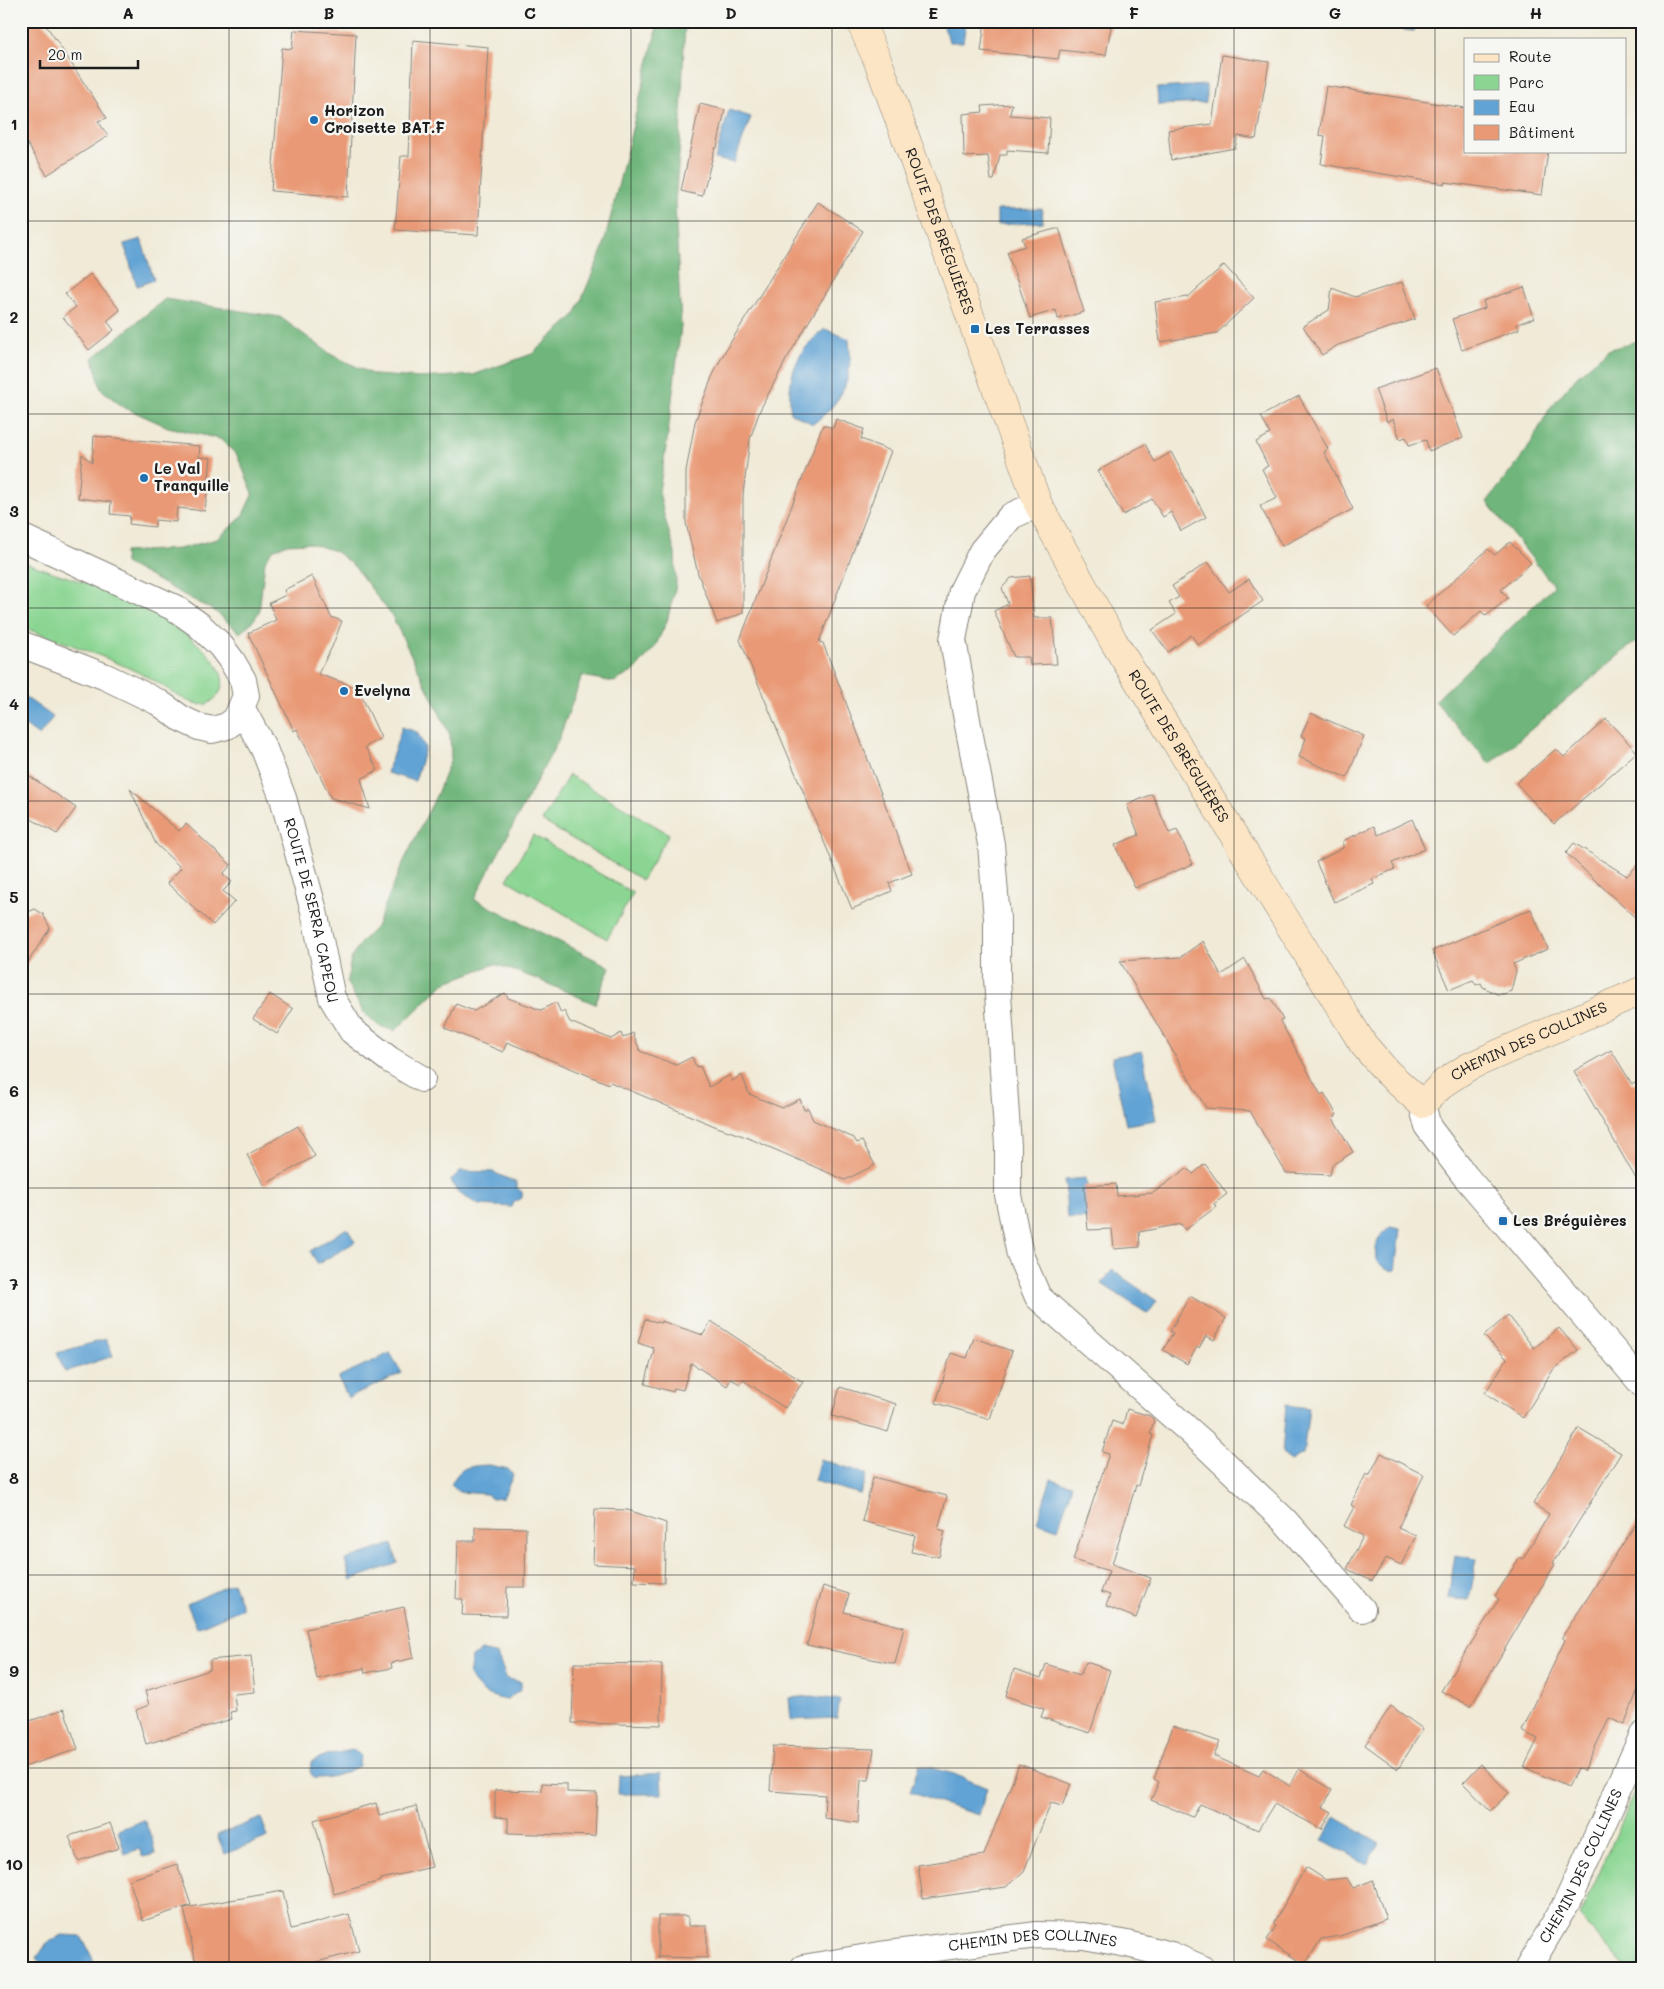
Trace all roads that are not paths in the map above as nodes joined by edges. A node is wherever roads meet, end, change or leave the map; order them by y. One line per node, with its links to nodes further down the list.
1 (860, 21): 2 (street, ROUTE DES BRÉGUIÈRES)
2 (1038, 504): 8 (street, ROUTE DES BRÉGUIÈRES); 10 (street)
3 (21, 537): 5 (street)
4 (21, 644): 5 (street)
5 (242, 709): 7 (street, ROUTE DE SERRA CAPEOU)
6 (1643, 990): 8 (street, CHEMIN DES COLLINES)
7 (422, 1079)
8 (1422, 1104): 9 (street)
9 (1643, 1385)
10 (1362, 1609)
11 (1643, 1735): 14 (street, CHEMIN DES COLLINES)
12 (804, 1968): 13 (street, CHEMIN DES COLLINES)
13 (1201, 1968)
14 (1528, 1968)

